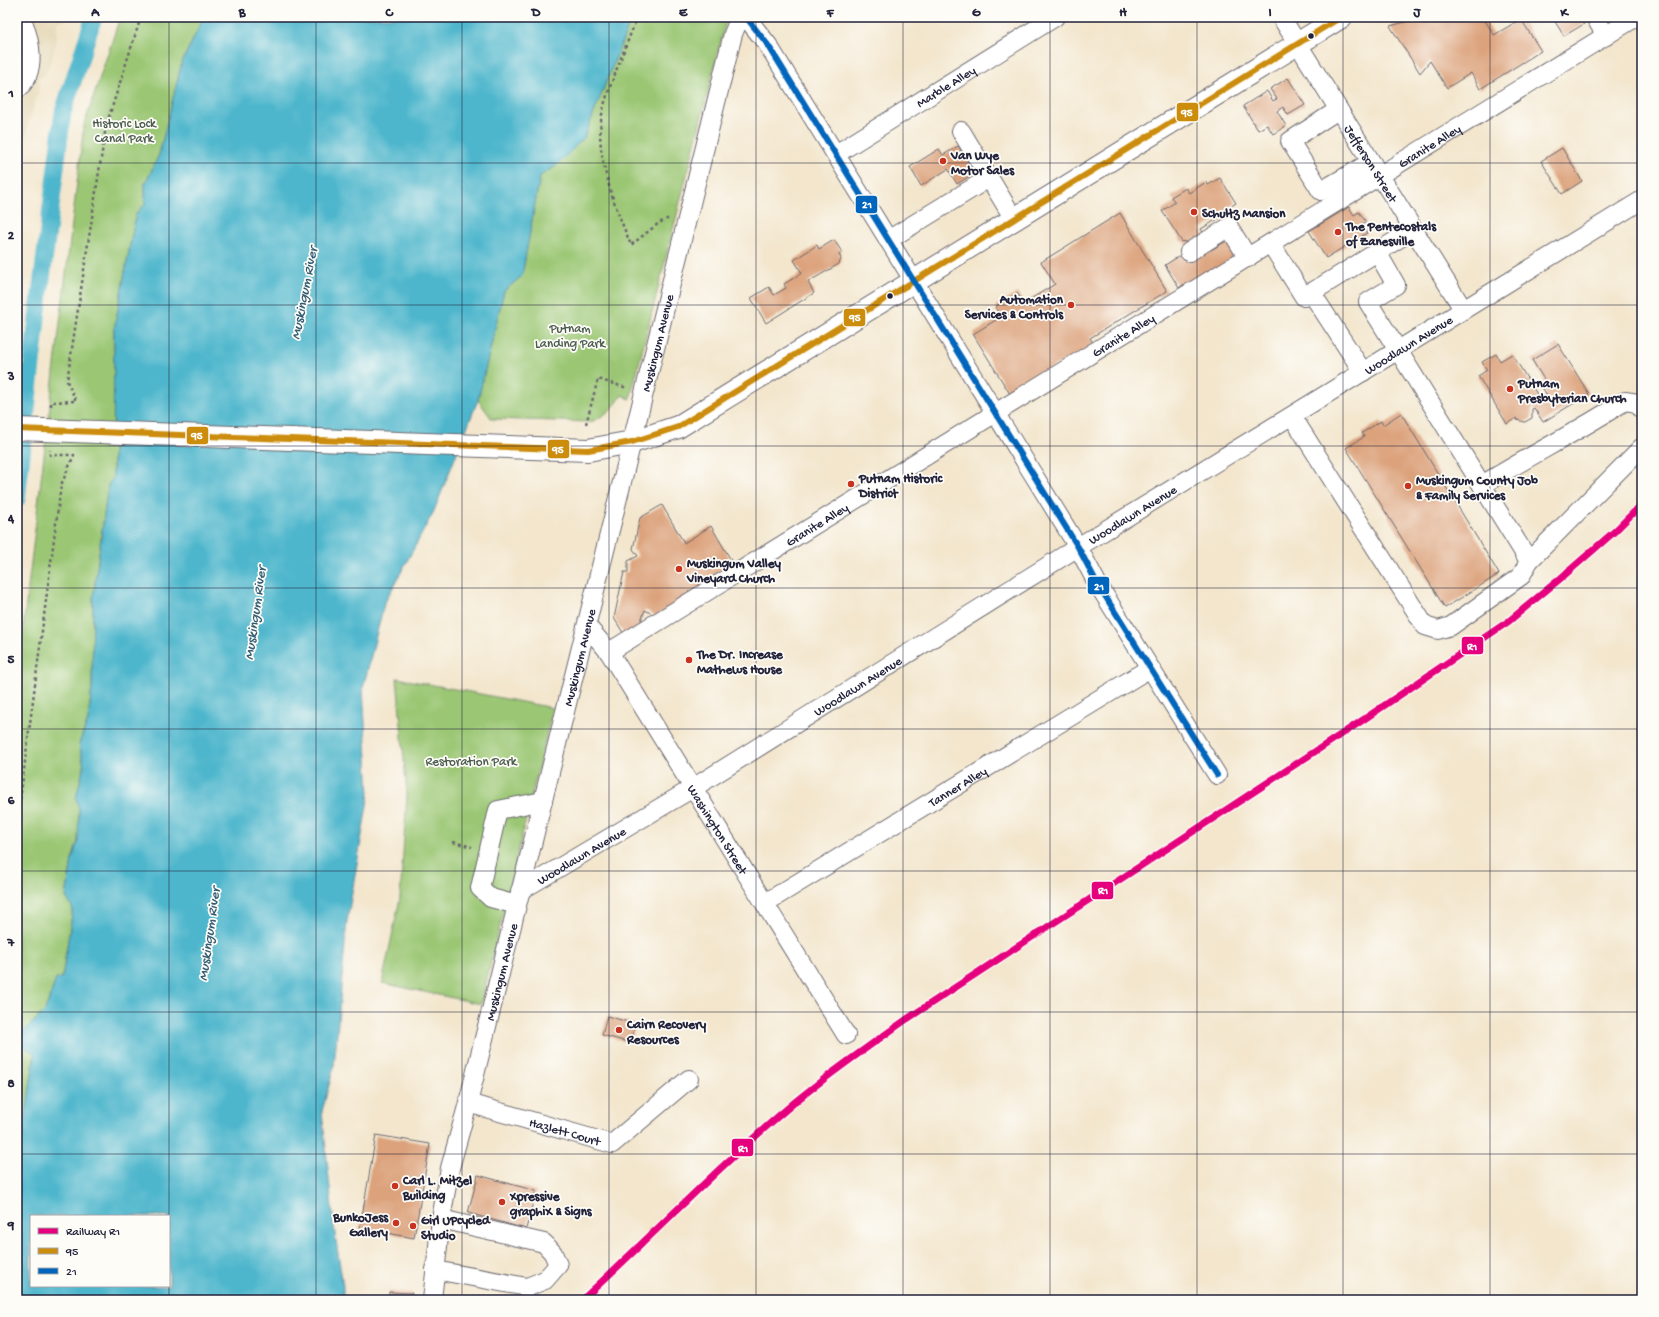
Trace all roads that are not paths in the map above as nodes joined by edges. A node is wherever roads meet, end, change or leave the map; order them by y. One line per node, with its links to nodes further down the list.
1 (21, 17): 11 (street)
2 (740, 17): 34 (street, Muskingum Avenue)
3 (746, 17): 14 (street)
4 (1055, 17): 14 (street, Marble Alley)
5 (1281, 17): 10 (street, Jefferson Street)
6 (1341, 17): 10 (main road)
7 (1594, 17): 9 (street)
8 (1626, 20): 9 (street, Granite Alley)
9 (1606, 36): 15 (street, Granite Alley)
10 (1297, 44): 12 (street, Jefferson Street); 18 (main road)
11 (17, 90)
12 (1338, 110): 15 (street, Jefferson Street); 15 (street)
13 (961, 131): 16 (street)
14 (836, 154): 20 (street)
15 (1375, 169): 19 (street, Jefferson Street); 21 (street, Granite Alley)
16 (990, 178): 18 (street); 20 (street)
17 (1642, 200): 27 (street, Woodlawn Avenue)
18 (1014, 219): 25 (main road)
19 (1413, 230): 23 (street); 27 (street, Jefferson Street)
20 (888, 240): 25 (street)
21 (1271, 244): 24 (street, Granite Alley); 26 (street)
22 (1189, 252): 24 (street)
23 (1377, 252): 26 (street); 28 (street)
24 (1248, 258): 31 (street, Granite Alley)
25 (914, 281): 31 (street); 34 (main road)
26 (1312, 292): 29 (street)
27 (1463, 310): 28 (street, Woodlawn Avenue)
28 (1398, 351): 29 (street, Woodlawn Avenue); 36 (street)
29 (1363, 372): 32 (street, Woodlawn Avenue)
30 (1642, 410): 36 (street)
31 (996, 414): 37 (street); 40 (street, Granite Alley)
32 (1292, 416): 37 (street, Woodlawn Avenue); 38 (street)
33 (17, 429): 34 (main road)
34 (632, 442): 39 (street, Muskingum Avenue)
35 (1642, 447): 38 (street)
36 (1482, 485): 38 (street)
37 (1078, 547): 41 (street); 43 (street, Woodlawn Avenue)
38 (1529, 561)
39 (587, 626): 40 (street, Washington Street); 44 (street, Muskingum Avenue)
40 (609, 652): 43 (street, Washington Street)
41 (1150, 668): 42 (street); 46 (street, Tanner Alley)
42 (1217, 775)
43 (693, 788): 45 (street, Woodlawn Avenue); 46 (street, Washington Street)
44 (543, 801): 45 (street, Muskingum Avenue); 45 (street)
45 (519, 898): 49 (street, Muskingum Avenue)
46 (765, 903): 47 (street, Washington Street)
47 (846, 1035)
48 (689, 1079): 49 (street, Hazlett Court)
49 (468, 1103): 50 (street, Muskingum Avenue)
50 (441, 1219): 51 (street, Muskingum Avenue); 51 (street)
51 (435, 1270): 52 (street, Muskingum Avenue)
52 (432, 1300)

